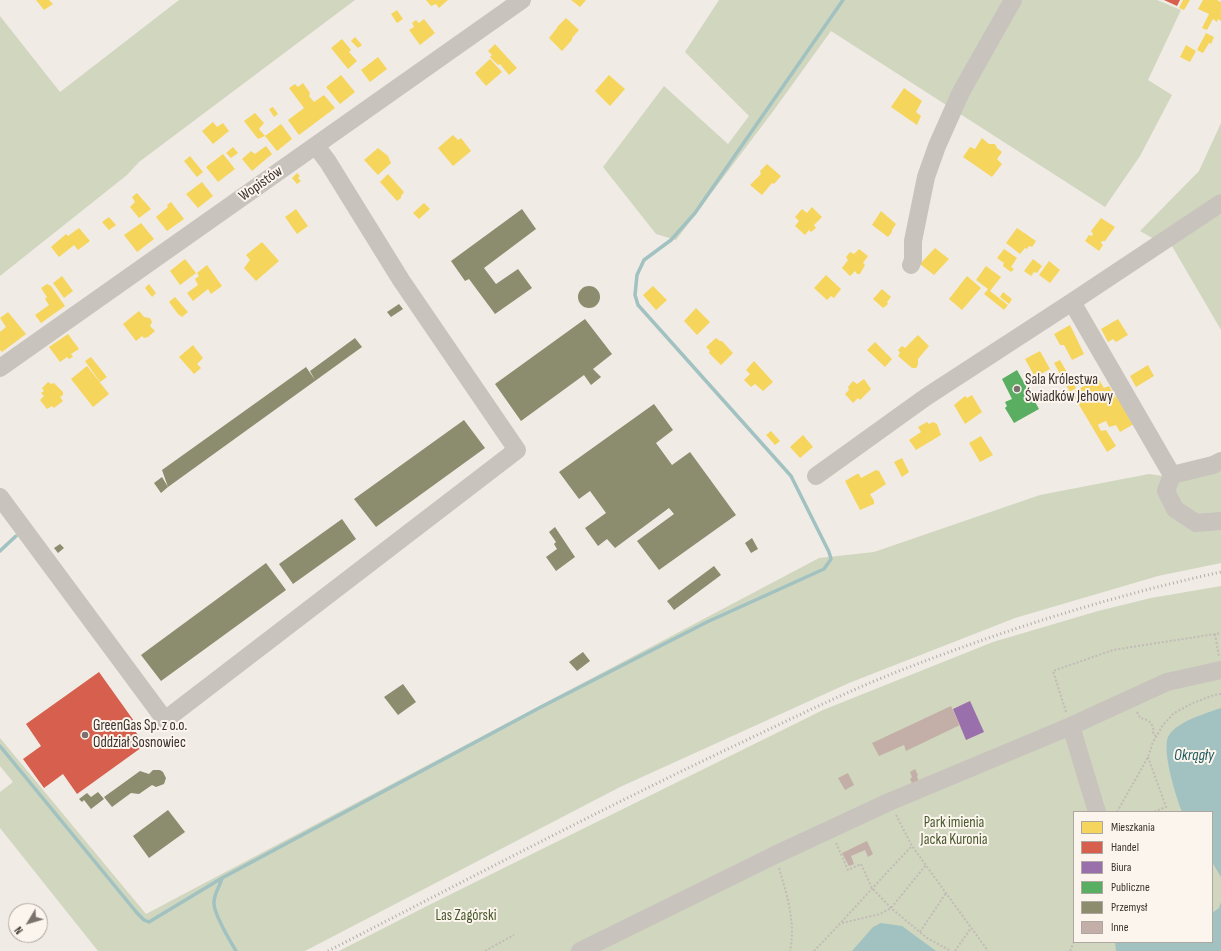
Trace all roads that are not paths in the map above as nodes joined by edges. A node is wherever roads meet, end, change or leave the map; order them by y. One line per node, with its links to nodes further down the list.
1 (522, 0): 3 (street, Wopistów)
2 (1013, 0): 5 (street)
3 (316, 146): 7 (street, Wopistów); 11 (street)
4 (1221, 203): 6 (street)
5 (911, 265)
6 (1072, 302): 9 (street); 10 (street)
7 (0, 368)
8 (1221, 461): 9 (street)
9 (1172, 474): 12 (street)
10 (816, 476)
11 (0, 497)
12 (1221, 521)
13 (1221, 670): 14 (street)
14 (1071, 726): 15 (street); 16 (street)
15 (1097, 811)
16 (580, 951)

